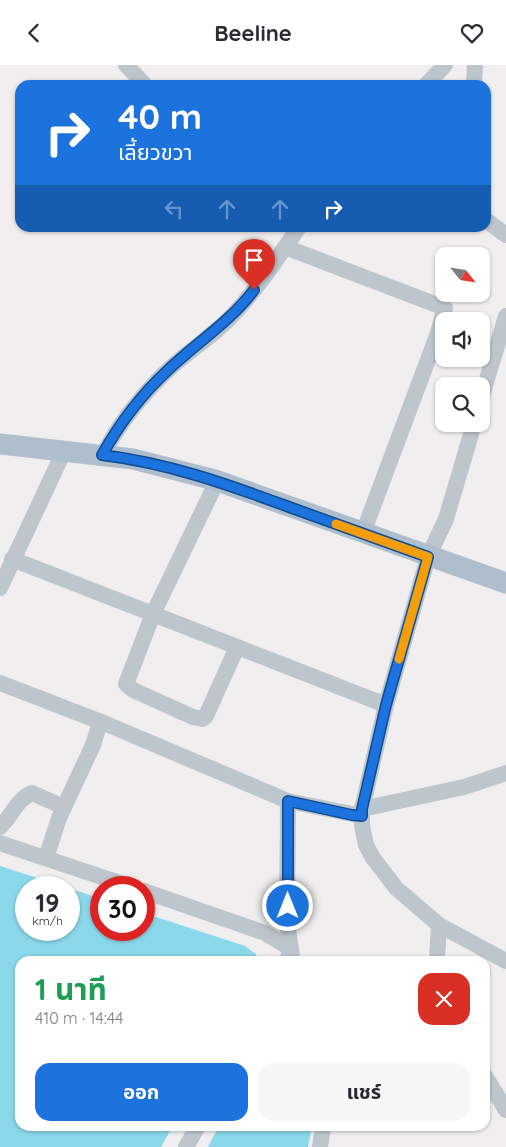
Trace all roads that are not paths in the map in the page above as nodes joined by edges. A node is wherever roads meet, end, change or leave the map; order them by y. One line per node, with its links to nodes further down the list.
1 (126, 65): 4 (street)
2 (444, 65): 5 (street)
3 (475, 65): 6 (street)
4 (140, 80)
5 (430, 80)
6 (474, 80)
7 (491, 224): 9 (street)
8 (296, 232): 10 (street)
9 (506, 235)
10 (285, 247): 16 (street); 18 (street)
11 (506, 316): 12 (street)
12 (488, 377)
13 (472, 432): 19 (street)
14 (0, 444): 15 (main road)
15 (64, 451): 16 (main road); 20 (street)
16 (102, 455): 17 (main road)
17 (217, 481): 18 (main road); 23 (street)
18 (363, 533): 19 (main road)
19 (428, 557): 21 (main road); 26 (street)
20 (12, 559): 22 (street); 23 (street)
21 (506, 583)
22 (0, 588)
23 (153, 614): 24 (street); 24 (street)
24 (237, 647): 26 (street)
25 (0, 683): 27 (street)
26 (386, 705): 31 (street)
27 (100, 722): 29 (street); 30 (street)
28 (506, 773): 31 (street)
29 (288, 801): 31 (street); 39 (street)
30 (64, 807): 32 (street); 34 (street)
31 (362, 812): 37 (street)
32 (0, 827)
33 (0, 843): 34 (street)
34 (46, 858): 35 (street)
35 (99, 876)
36 (155, 895): 38 (street)
37 (440, 925): 40 (street); 41 (street)
38 (289, 956)
39 (290, 956)
40 (437, 956)
41 (506, 961)
42 (490, 1084): 43 (street)
43 (506, 1110)
44 (195, 1131): 46 (street)
45 (322, 1131): 47 (street)
46 (186, 1147)
47 (320, 1147)

